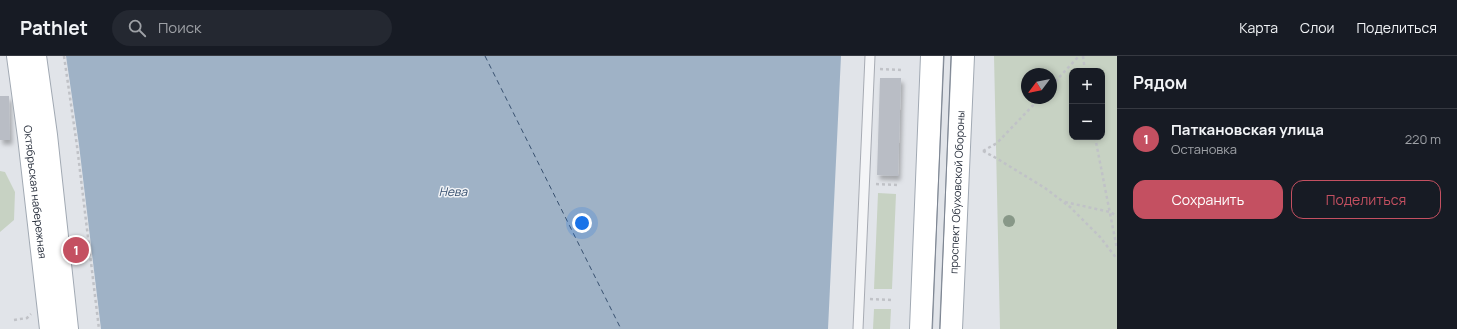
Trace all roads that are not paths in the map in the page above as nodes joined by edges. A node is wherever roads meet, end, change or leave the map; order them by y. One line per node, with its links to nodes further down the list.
1 (18, 56): 6 (main road, Октябрьская набережная)
2 (35, 56): 7 (main road, Октябрьская набережная)
3 (870, 56): 8 (lane)
4 (932, 56): 9 (main road)
5 (963, 56): 10 (main road, проспект Обуховской Обороны)
6 (51, 329)
7 (67, 329)
8 (858, 329)
9 (921, 329)
10 (951, 329)

